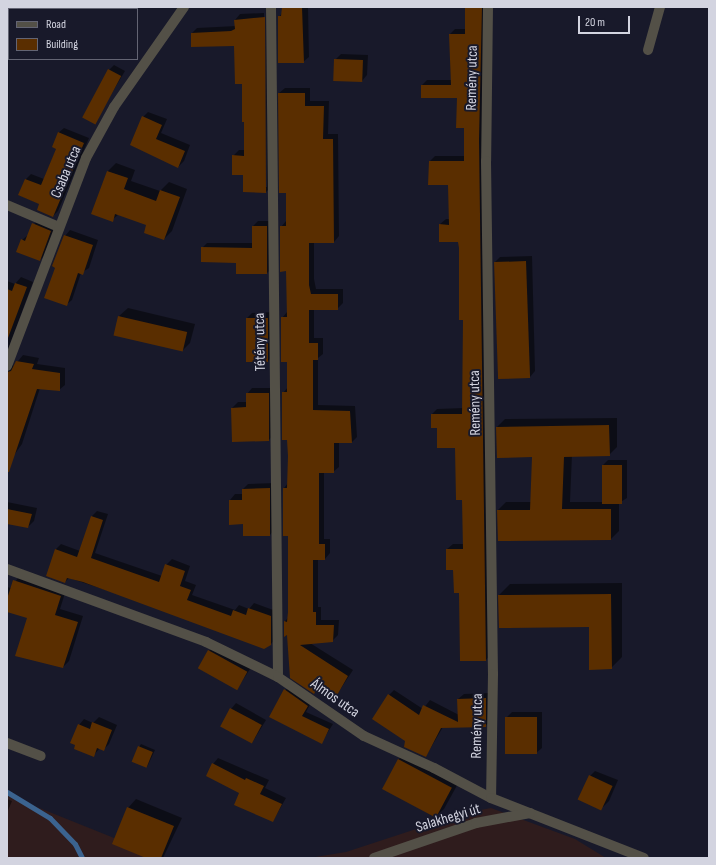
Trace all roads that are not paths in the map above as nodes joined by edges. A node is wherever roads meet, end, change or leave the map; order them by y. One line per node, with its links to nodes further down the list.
1 (184, 7): 7 (street, Csaba utca)
2 (270, 7): 10 (street, Tétény utca)
3 (488, 7): 13 (street, Remény utca)
4 (660, 7): 5 (street)
5 (648, 50)
6 (7, 205): 7 (street)
7 (59, 227): 8 (street, Csaba utca)
8 (7, 366)
9 (7, 570): 10 (street, Álmos utca)
10 (278, 677): 13 (street, Álmos utca)
11 (7, 743): 12 (street)
12 (41, 756)
13 (491, 798): 14 (street, Álmos utca)
14 (532, 812): 15 (street, Salakhegyi út); 16 (street, Álmos utca)
15 (374, 858)
16 (644, 858)

